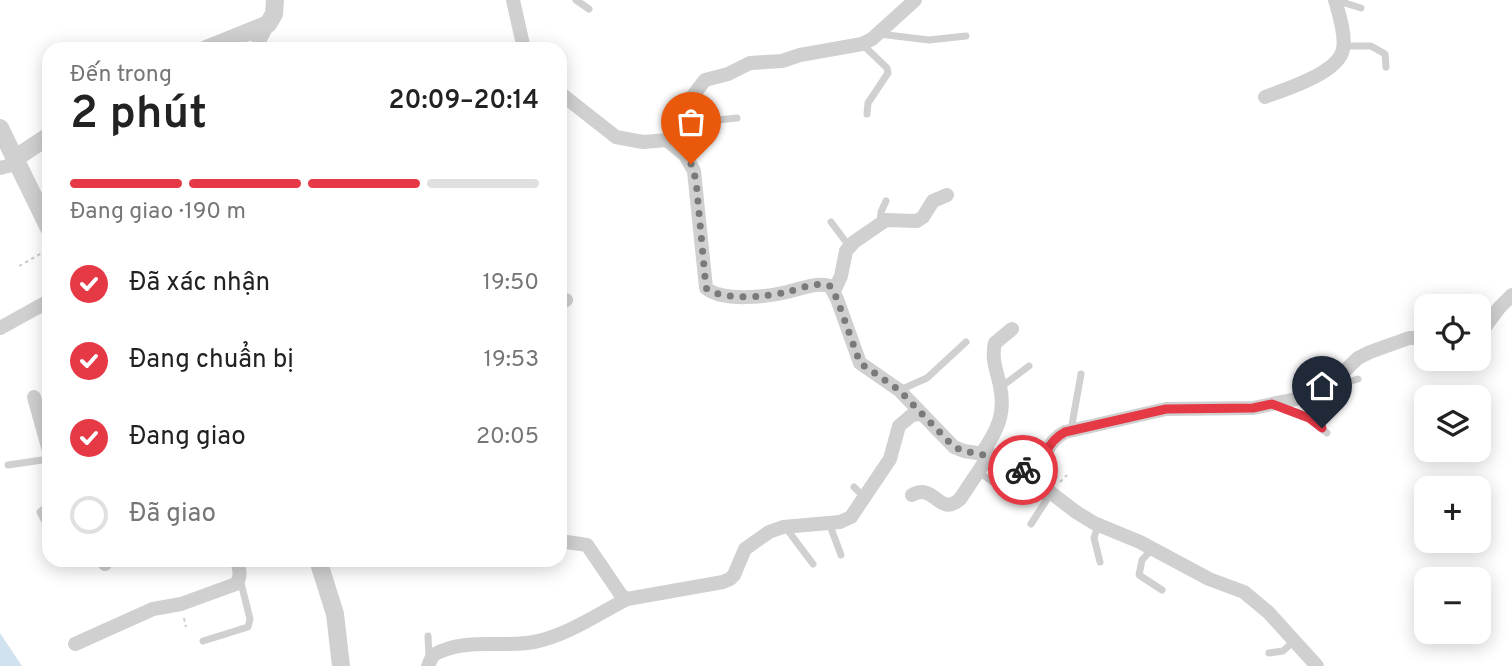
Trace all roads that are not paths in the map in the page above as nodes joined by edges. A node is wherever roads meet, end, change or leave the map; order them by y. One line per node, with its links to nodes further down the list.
1 (275, 0): 8 (street)
2 (513, 0): 13 (street)
3 (576, 0): 7 (lane)
4 (915, 0): 9 (street)
5 (1335, 0): 6 (lane); 15 (street)
6 (1361, 8)
7 (589, 9)
8 (268, 24): 11 (street); 12 (street)
9 (878, 34): 10 (lane); 14 (street)
10 (966, 36)
11 (223, 42)
12 (259, 42)
13 (522, 42)
14 (862, 44): 19 (lane); 22 (street)
15 (1344, 46): 16 (lane); 17 (street)
16 (1386, 67)
17 (1265, 97)
18 (567, 98): 22 (street)
19 (867, 114)
20 (737, 118): 22 (lane)
21 (0, 128): 24 (street)
22 (667, 140): 31 (street)
23 (42, 141): 24 (street)
24 (10, 164): 27 (street)
25 (947, 195): 29 (street)
26 (886, 201): 29 (lane)
27 (42, 217)
28 (831, 222): 30 (lane)
29 (880, 222): 30 (street)
30 (849, 246): 31 (street)
31 (834, 291): 43 (street)
32 (1512, 295): 34 (street)
33 (42, 305): 35 (street)
34 (1491, 319)
35 (0, 328)
36 (1012, 329): 42 (street)
37 (1414, 338): 44 (street)
38 (966, 342): 43 (lane)
39 (1029, 366): 42 (lane)
40 (1081, 373): 49 (lane)
41 (1357, 379): 44 (lane)
42 (1000, 387): 51 (street)
43 (899, 390): 47 (street)
44 (1321, 390): 46 (street)
45 (34, 397): 48 (street)
46 (1272, 404): 49 (street); 50 (lane)
47 (920, 414): 51 (street); 60 (street)
48 (42, 426)
49 (1071, 430): 55 (street)
50 (1327, 433)
51 (986, 454): 54 (street); 55 (street)
52 (42, 460): 53 (lane)
53 (8, 464)
54 (979, 472): 56 (lane); 59 (street)
55 (1038, 481): 58 (street)
56 (998, 486)
57 (854, 487): 60 (lane)
58 (1051, 493): 62 (lane); 63 (street)
59 (912, 495)
60 (865, 498): 61 (street)
61 (829, 523): 64 (street); 67 (lane)
62 (1031, 524)
63 (1098, 525): 66 (street); 68 (lane)
64 (786, 527): 69 (lane); 74 (street)
65 (567, 542): 74 (street)
66 (1152, 549): 73 (lane); 77 (street)
67 (841, 555)
68 (1100, 562)
69 (813, 564)
70 (238, 567): 72 (street)
71 (320, 567): 81 (street)
72 (239, 579): 76 (lane); 78 (street)
73 (1162, 590)
74 (627, 600): 80 (street)
75 (428, 636): 80 (lane)
76 (203, 641)
77 (1293, 642): 79 (lane); 82 (street)
78 (75, 644)
79 (1269, 653)
80 (429, 664)
81 (341, 666)
82 (1317, 666)

